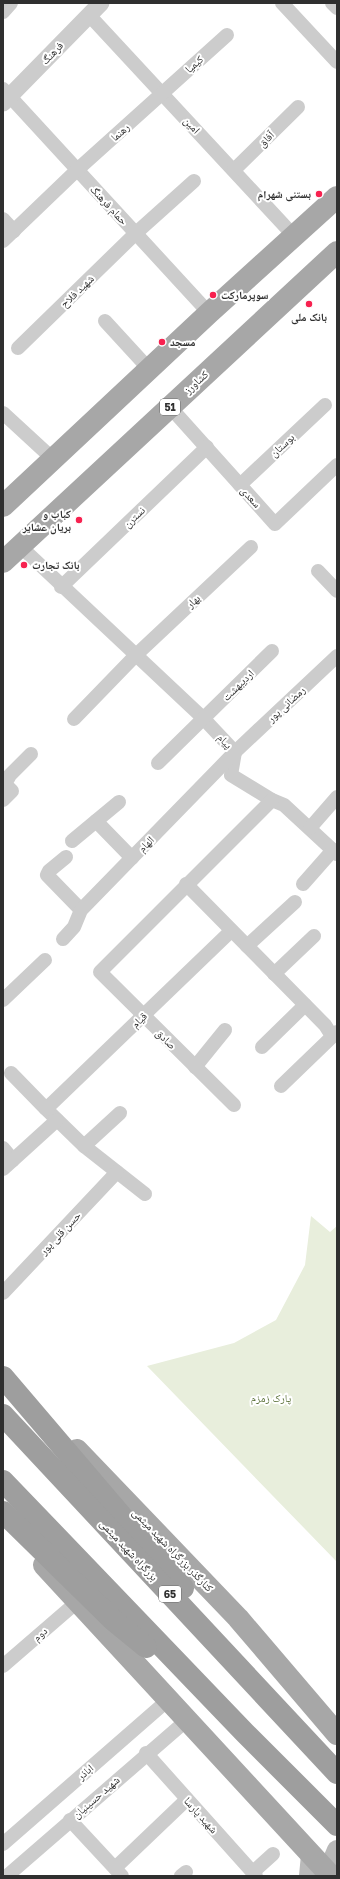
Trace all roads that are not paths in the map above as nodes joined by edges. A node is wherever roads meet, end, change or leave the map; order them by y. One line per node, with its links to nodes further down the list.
1 (11, 3): 6 (street)
2 (101, 3): 7 (street, فرهنگ)
3 (282, 3): 9 (street)
4 (332, 3): 5 (street)
5 (337, 8)
6 (3, 12)
7 (89, 15): 10 (street, امین); 11 (street, فرهنگ)
8 (227, 36): 10 (street, کیمیا)
9 (337, 62)
10 (162, 94): 13 (street, رهنما); 14 (street, امین)
11 (5, 96): 13 (street, حمام فرهنگ)
12 (298, 107): 14 (street, آفاق)
13 (77, 170): 18 (street, رهنما); 19 (street, حمام فرهنگ)
14 (234, 170): 20 (street, امین)
15 (194, 180): 19 (street, شهید فلاح)
16 (337, 197): 20 (main road)
17 (3, 219): 18 (street)
18 (14, 231): 21 (street, رهنما)
19 (136, 234): 23 (street, حمام فرهنگ); 25 (street, شهید فلاح)
20 (294, 236): 23 (main road)
21 (3, 241)
22 (337, 252): 28 (main road, کشاورز / 51)
23 (210, 313): 26 (main road)
24 (105, 322): 26 (street)
25 (18, 348)
26 (149, 369): 31 (main road)
27 (325, 405): 33 (street, بوستان)
28 (170, 407): 30 (street, سعدی); 35 (main road, کشاورز / 51)
29 (3, 413): 31 (street)
30 (207, 447): 33 (street, سعدی); 39 (street, نسترن)
31 (53, 459): 34 (main road)
32 (337, 465): 33 (street, سعدی)
33 (240, 485)
34 (3, 506)
35 (20, 546): 37 (main road, کشاورز / 51); 39 (street, پیام)
36 (251, 547): 42 (street, بهار)
37 (3, 562)
38 (318, 571): 40 (street)
39 (61, 587): 42 (street, پیام)
40 (337, 590)
41 (272, 651): 44 (street, اردیبهشت)
42 (136, 655): 44 (street, پیام); 45 (street)
43 (337, 656): 46 (street, رمضانی پور)
44 (203, 718): 46 (street, پیام); 48 (street, اردیبهشت)
45 (74, 719)
46 (234, 752): 52 (street, پیام); 59 (street, الهام)
47 (31, 754): 49 (street)
48 (158, 763)
49 (6, 772): 51 (street)
50 (337, 797): 55 (street)
51 (3, 800)
52 (272, 800): 55 (street, پیام); 60 (street)
53 (119, 802): 54 (street)
54 (96, 821): 56 (street); 59 (street)
55 (310, 828): 57 (street, پیام)
56 (72, 842)
57 (335, 852): 61 (street)
58 (66, 857): 63 (street)
59 (132, 858): 63 (street, الهام)
60 (186, 884): 64 (street); 72 (street, صادق)
61 (303, 884)
62 (296, 902): 67 (street)
63 (81, 910): 66 (street, الهام)
64 (231, 930): 67 (street); 72 (street, قیام)
65 (314, 936): 69 (street)
66 (63, 939)
67 (247, 946): 69 (street)
68 (45, 960): 70 (street)
69 (274, 974): 71 (street)
70 (3, 1000)
71 (305, 1005): 74 (street); 75 (street)
72 (143, 1016): 76 (street, صادق); 80 (street, قیام)
73 (225, 1030): 76 (street)
74 (334, 1034): 78 (street)
75 (262, 1046)
76 (195, 1067): 79 (street, صادق)
77 (11, 1073): 80 (street)
78 (281, 1086)
79 (234, 1105)
80 (46, 1109): 82 (street)
81 (120, 1113): 83 (street)
82 (57, 1120): 83 (street); 85 (street)
83 (84, 1146): 86 (street)
84 (3, 1148): 85 (street)
85 (8, 1164)
86 (117, 1172): 87 (street); 88 (street, حسن قلی پور)
87 (145, 1194)
88 (3, 1293)
89 (3, 1372): 100 (main road, کنارگذر بزرگراه شهید میثمی)
90 (3, 1377): 98 (highway)
91 (3, 1415): 98 (highway, بزرگراه شهید میثمی / 65)
92 (3, 1481): 101 (highway)
93 (3, 1512): 101 (highway)
94 (3, 1522): 95 (main road)
95 (77, 1602): 96 (street, دوم); 97 (main road)
96 (3, 1666)
97 (168, 1700): 99 (main road); 107 (street, اباذر)
98 (273, 1706): 103 (highway, بزرگراه شهید میثمی / 65)
99 (187, 1720): 102 (street, شهید حسینیان); 110 (main road)
100 (334, 1728)
101 (245, 1733): 106 (highway)
102 (146, 1753): 105 (street, شهید حسینیان); 112 (street, شهید پارسا)
103 (337, 1773)
104 (182, 1804): 111 (street)
105 (70, 1820): 111 (street); 113 (street, شهید حسینیان)
106 (337, 1825)
107 (3, 1844)
108 (337, 1850): 114 (main road)
109 (273, 1854): 112 (street)
110 (310, 1865): 115 (main road)
111 (118, 1872)
112 (254, 1874)
113 (7, 1876)
114 (326, 1876)
115 (331, 1876)

